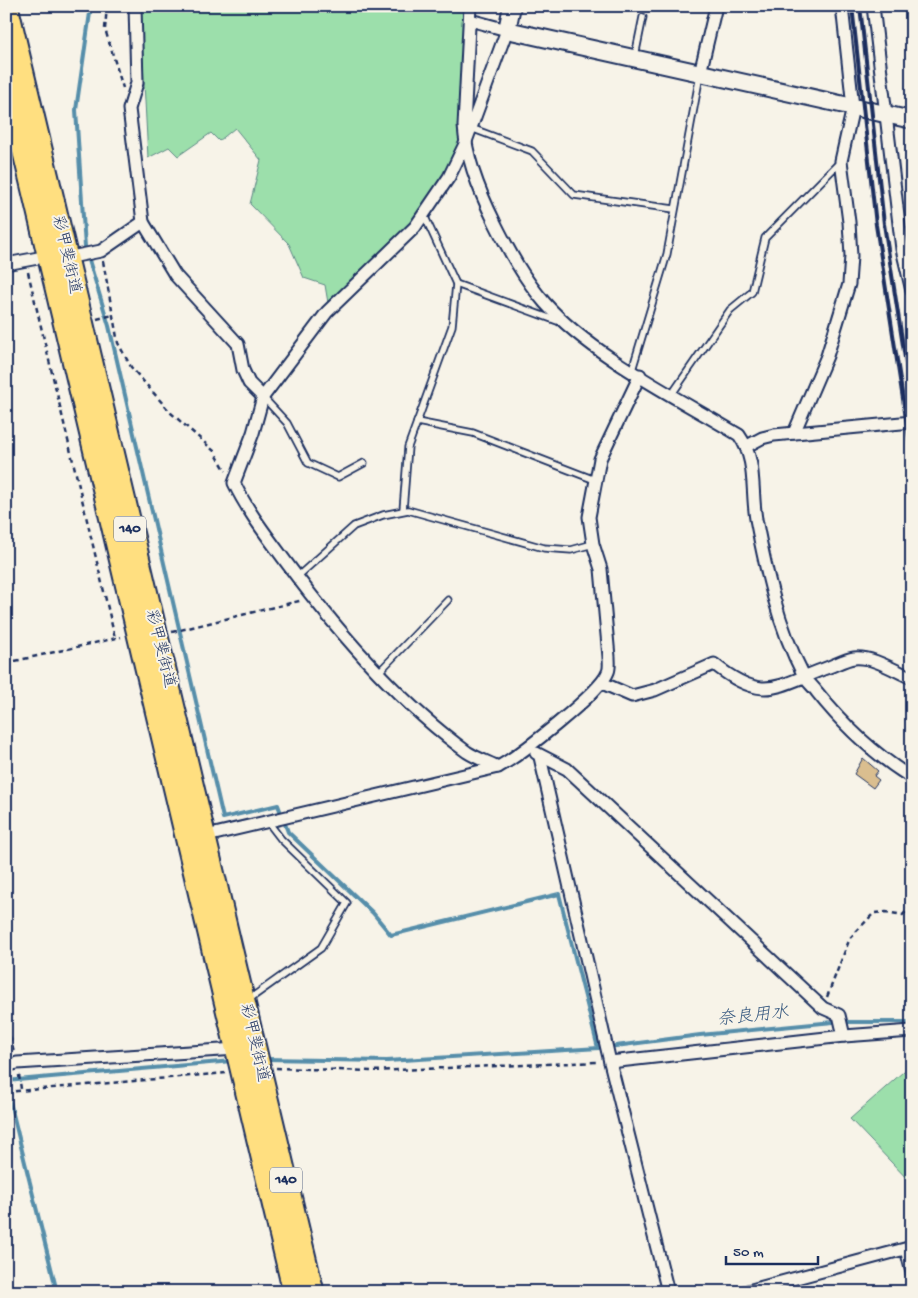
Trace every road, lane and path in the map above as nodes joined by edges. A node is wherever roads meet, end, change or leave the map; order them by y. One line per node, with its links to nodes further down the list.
1 (6, 6): 26 (highway, 彩甲斐街道 / 140)
2 (107, 6): 16 (path)
3 (135, 6): 16 (street)
4 (470, 6): 10 (street)
5 (512, 6): 11 (street)
6 (716, 6): 13 (street)
7 (842, 6): 15 (street)
8 (873, 6): 17 (street)
9 (642, 17): 12 (lane)
10 (470, 20): 11 (street); 20 (street)
11 (507, 30): 12 (street); 19 (street)
12 (634, 58): 13 (street)
13 (700, 72): 15 (street); 22 (lane)
14 (6, 77): 26 (highway, 彩甲斐街道 / 140)
15 (853, 107): 17 (street); 21 (street)
16 (129, 109): 24 (street)
17 (886, 114): 18 (street); 30 (street)
18 (912, 120)
19 (471, 128): 20 (street); 22 (lane)
20 (465, 144): 23 (street); 33 (street)
21 (840, 161): 35 (lane); 39 (street)
22 (674, 209): 34 (lane)
23 (424, 215): 29 (lane); 36 (street)
24 (143, 222): 25 (street); 36 (street)
25 (101, 251): 26 (street); 31 (path)
26 (58, 257): 27 (street); 50 (highway, 彩甲斐街道 / 140); 62 (highway, 彩甲斐街道 / 140)
27 (25, 260): 28 (street); 51 (path)
28 (6, 264)
29 (456, 284): 33 (lane); 37 (lane)
30 (912, 292)
31 (113, 315): 32 (path); 43 (path)
32 (93, 320)
33 (567, 324): 34 (street)
34 (636, 372): 35 (street); 42 (street)
35 (672, 394): 40 (street)
36 (263, 397): 41 (lane); 43 (street)
37 (417, 422): 42 (lane); 44 (lane)
38 (912, 422): 39 (street)
39 (794, 434): 40 (street)
40 (747, 446): 54 (street)
41 (364, 463)
42 (595, 480): 45 (street)
43 (234, 483): 46 (street)
44 (403, 510): 45 (lane); 46 (lane)
45 (593, 544): 56 (street)
46 (297, 577): 47 (street)
47 (311, 598): 49 (path); 53 (street)
48 (448, 600): 53 (lane)
49 (171, 632)
50 (137, 633): 51 (path); 62 (highway, 彩甲斐街道 / 140)
51 (115, 638): 52 (path)
52 (6, 664)
53 (379, 672): 59 (street)
54 (804, 676): 55 (street); 56 (street); 60 (street)
55 (912, 678)
56 (602, 683): 57 (street)
57 (528, 747): 58 (street); 59 (street)
58 (540, 757): 65 (street); 70 (street)
59 (498, 767): 61 (street)
60 (912, 778)
61 (272, 821): 62 (street); 64 (lane)
62 (196, 839): 64 (highway, 彩甲斐街道 / 140); 69 (highway, 彩甲斐街道 / 140)
63 (912, 904): 65 (path)
64 (244, 1002): 69 (highway, 彩甲斐街道 / 140)
65 (823, 1008): 68 (street)
66 (6, 1020): 71 (path)
67 (912, 1031): 68 (street)
68 (843, 1032): 70 (street)
69 (248, 1062): 70 (path); 71 (street); 72 (path); 76 (highway, 彩甲斐街道 / 140); 77 (highway, 彩甲斐街道 / 140)
70 (610, 1062): 78 (street)
71 (11, 1064): 72 (path)
72 (21, 1090): 73 (path)
73 (6, 1092)
74 (909, 1248): 75 (street); 79 (street)
75 (912, 1273)
76 (294, 1292)
77 (312, 1292)
78 (668, 1292)
79 (744, 1292)

